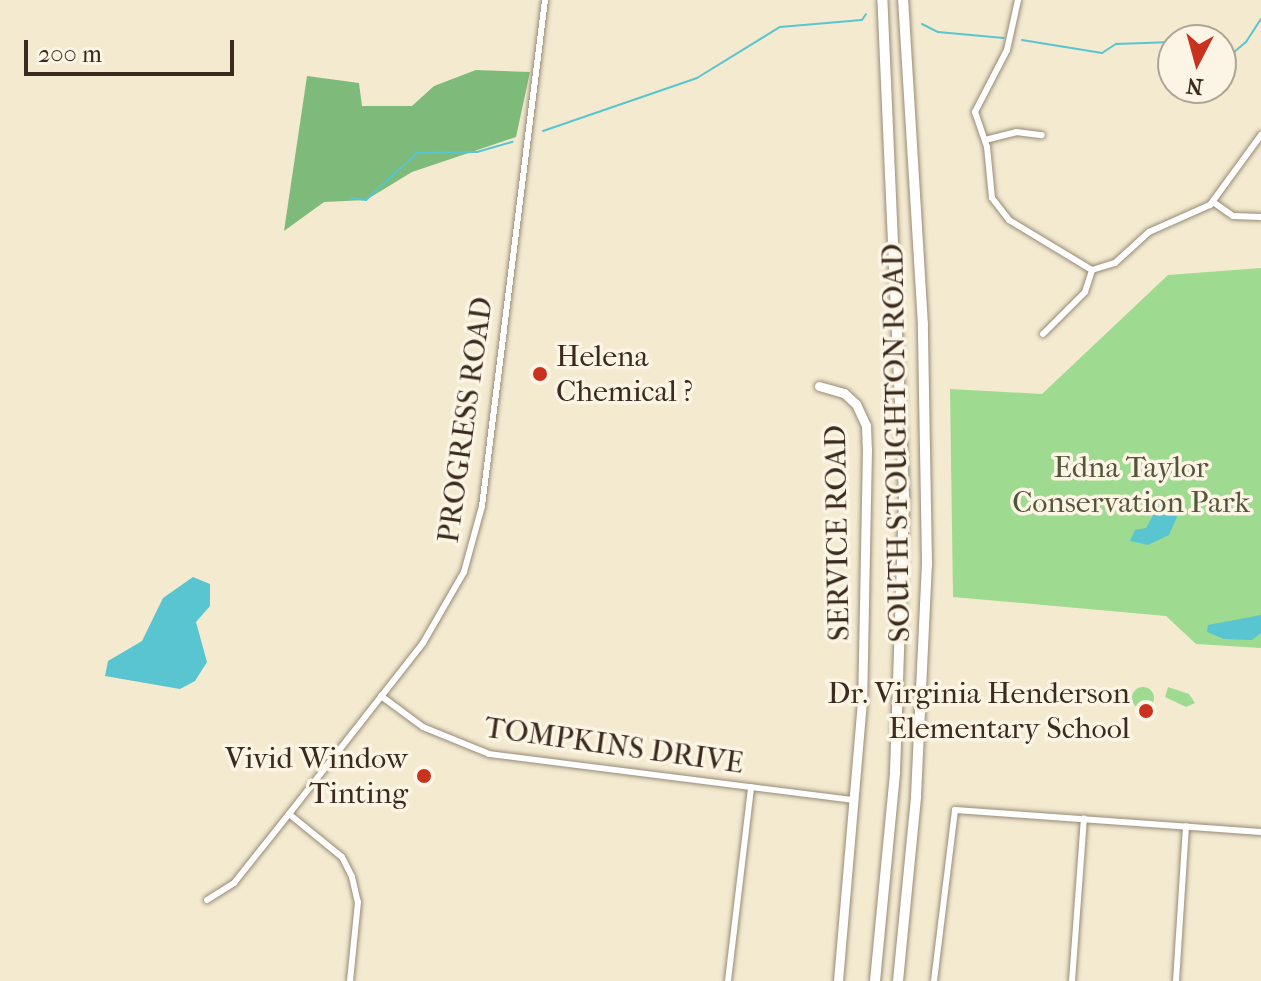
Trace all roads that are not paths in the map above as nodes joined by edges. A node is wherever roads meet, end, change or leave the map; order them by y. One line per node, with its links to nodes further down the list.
1 (545, 0): 13 (street, PROGRESS ROAD)
2 (882, 0): 24 (main road, SOUTH STOUGHTON ROAD)
3 (903, 0): 25 (main road, SOUTH STOUGHTON ROAD)
4 (1018, 0): 7 (street)
5 (1042, 135): 7 (street)
6 (1261, 135): 8 (street)
7 (985, 140): 10 (street)
8 (1213, 202): 9 (street); 10 (street)
9 (1261, 217)
10 (1092, 270): 11 (street)
11 (1043, 334)
12 (819, 386): 15 (street, SERVICE ROAD)
13 (381, 696): 14 (street, TOMPKINS DRIVE); 16 (street, PROGRESS ROAD)
14 (751, 787): 15 (street, TOMPKINS DRIVE); 22 (street)
15 (855, 800): 23 (street, SERVICE ROAD)
16 (289, 814): 20 (street, PROGRESS ROAD); 21 (street)
17 (1084, 818): 18 (street); 26 (street); 27 (street)
18 (1186, 826): 19 (street); 28 (street)
19 (1261, 832)
20 (207, 900)
21 (350, 981)
22 (728, 981)
23 (838, 981)
24 (875, 981)
25 (898, 981)
26 (934, 981)
27 (1072, 981)
28 (1176, 981)

